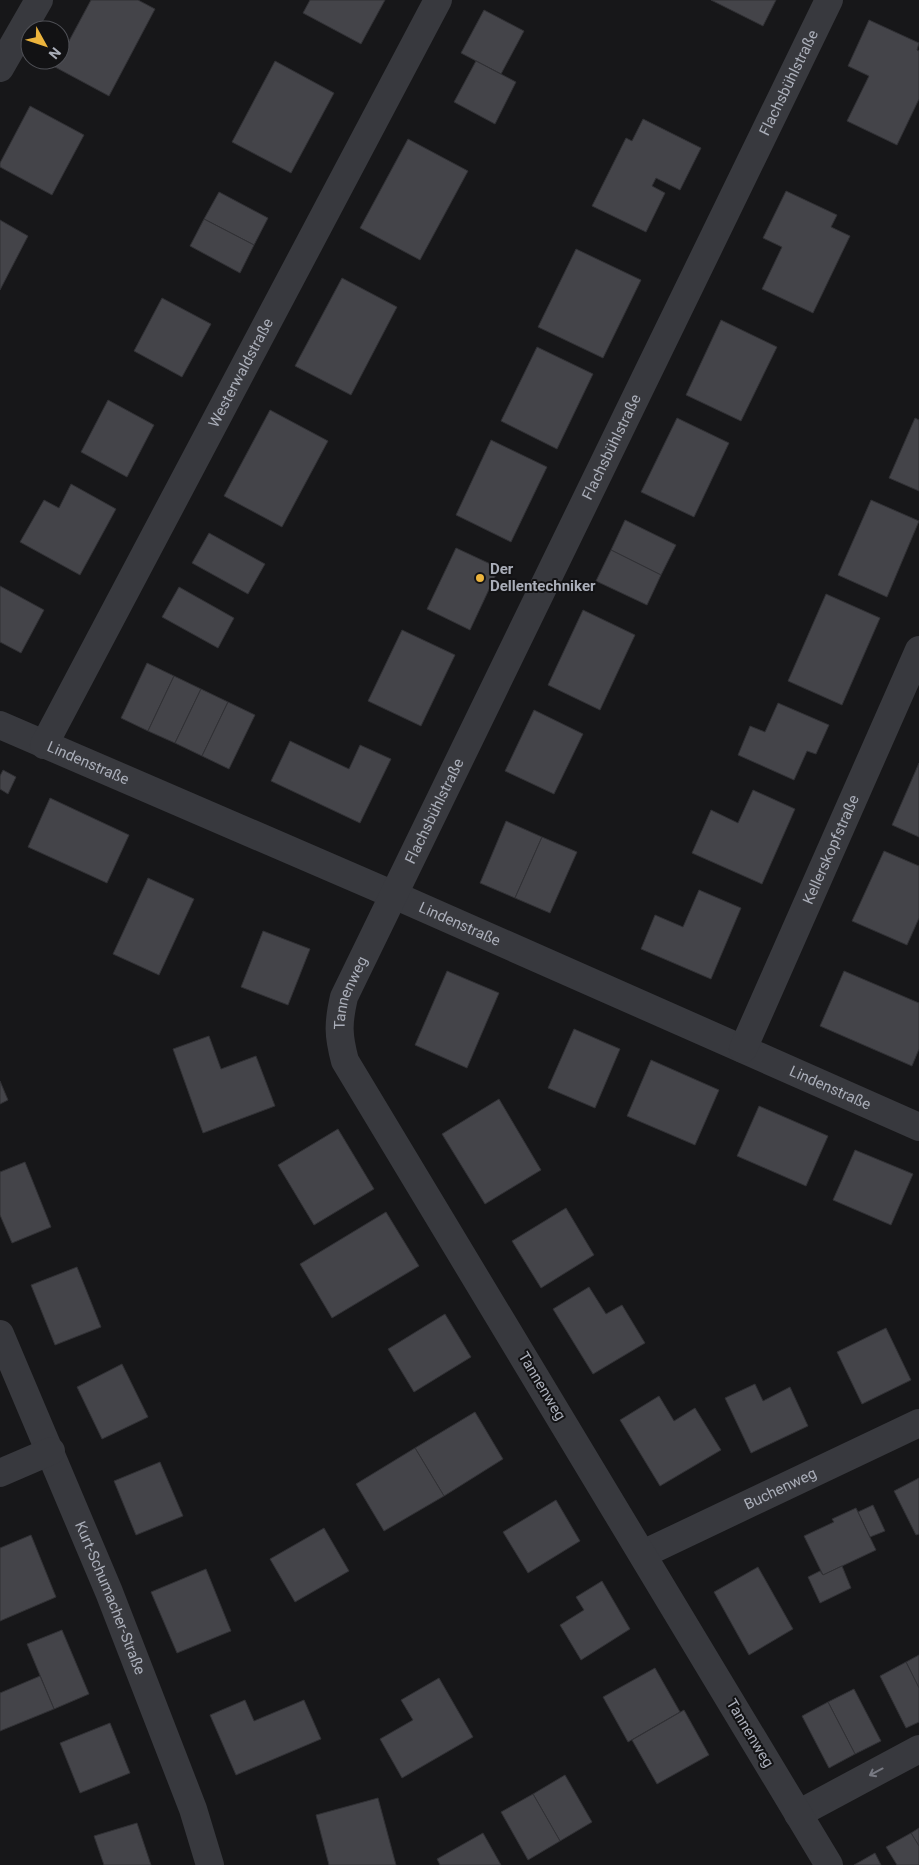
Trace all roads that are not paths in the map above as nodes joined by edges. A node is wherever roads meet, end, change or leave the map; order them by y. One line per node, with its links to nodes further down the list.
1 (39, 0): 4 (street)
2 (438, 0): 7 (street, Westerwaldstraße)
3 (829, 0): 8 (street, Flachsbühlstraße)
4 (0, 68)
5 (919, 650): 9 (street, Kellerskopfstraße)
6 (0, 725): 7 (street, Lindenstraße)
7 (44, 745): 8 (street, Lindenstraße)
8 (394, 895): 9 (street, Lindenstraße); 15 (street, Tannenweg)
9 (743, 1049): 10 (street, Lindenstraße)
10 (919, 1127)
11 (0, 1334): 13 (street, Kurt-Schumacher-Straße)
12 (919, 1423): 15 (street, Buchenweg)
13 (51, 1452): 14 (street); 18 (street, Kurt-Schumacher-Straße)
14 (0, 1473)
15 (643, 1554): 17 (street, Tannenweg)
16 (919, 1749): 17 (street, one-way to 17)
17 (798, 1814): 19 (street, Tannenweg)
18 (210, 1865)
19 (828, 1865)

